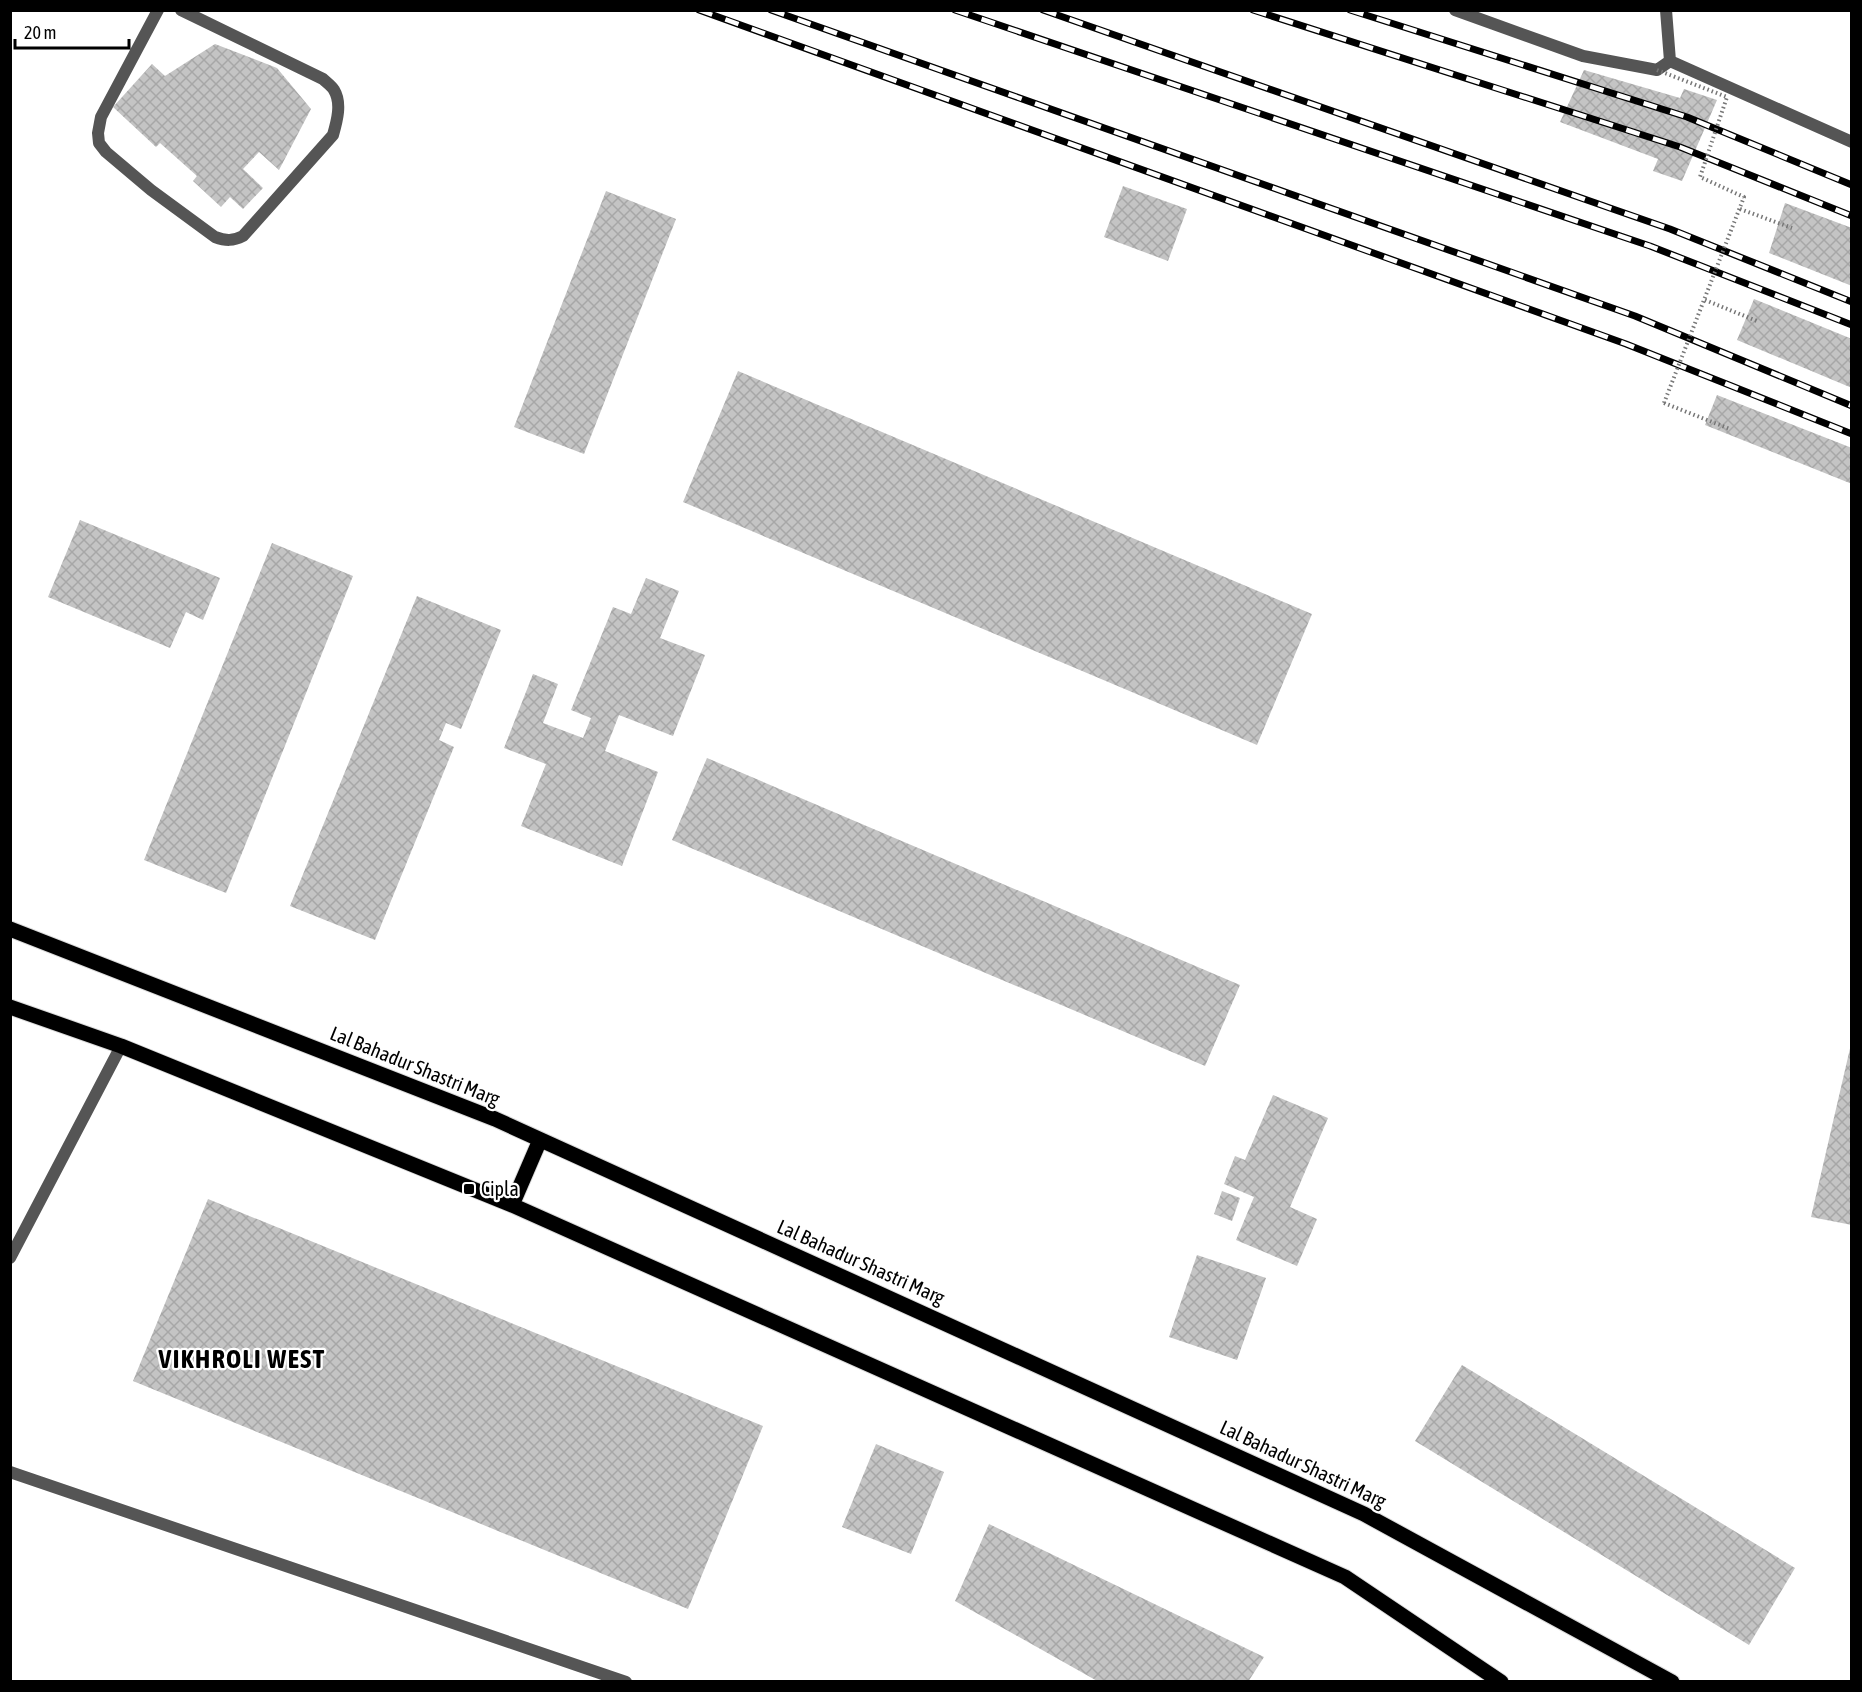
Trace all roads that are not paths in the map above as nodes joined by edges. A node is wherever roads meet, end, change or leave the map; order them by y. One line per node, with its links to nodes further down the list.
1 (158, 10): 2 (street)
2 (181, 10)
3 (1455, 10): 5 (street)
4 (1666, 10): 5 (street)
5 (1670, 61): 6 (street)
6 (1851, 142)
7 (10, 928): 10 (main road, Lal Bahadur Shastri Marg)
8 (10, 1006): 9 (main road)
9 (121, 1046): 11 (main road); 12 (street)
10 (540, 1140): 11 (main road); 16 (main road, Lal Bahadur Shastri Marg)
11 (512, 1205): 15 (main road)
12 (10, 1258)
13 (10, 1472): 14 (street)
14 (626, 1682)
15 (1501, 1682)
16 (1672, 1682)

